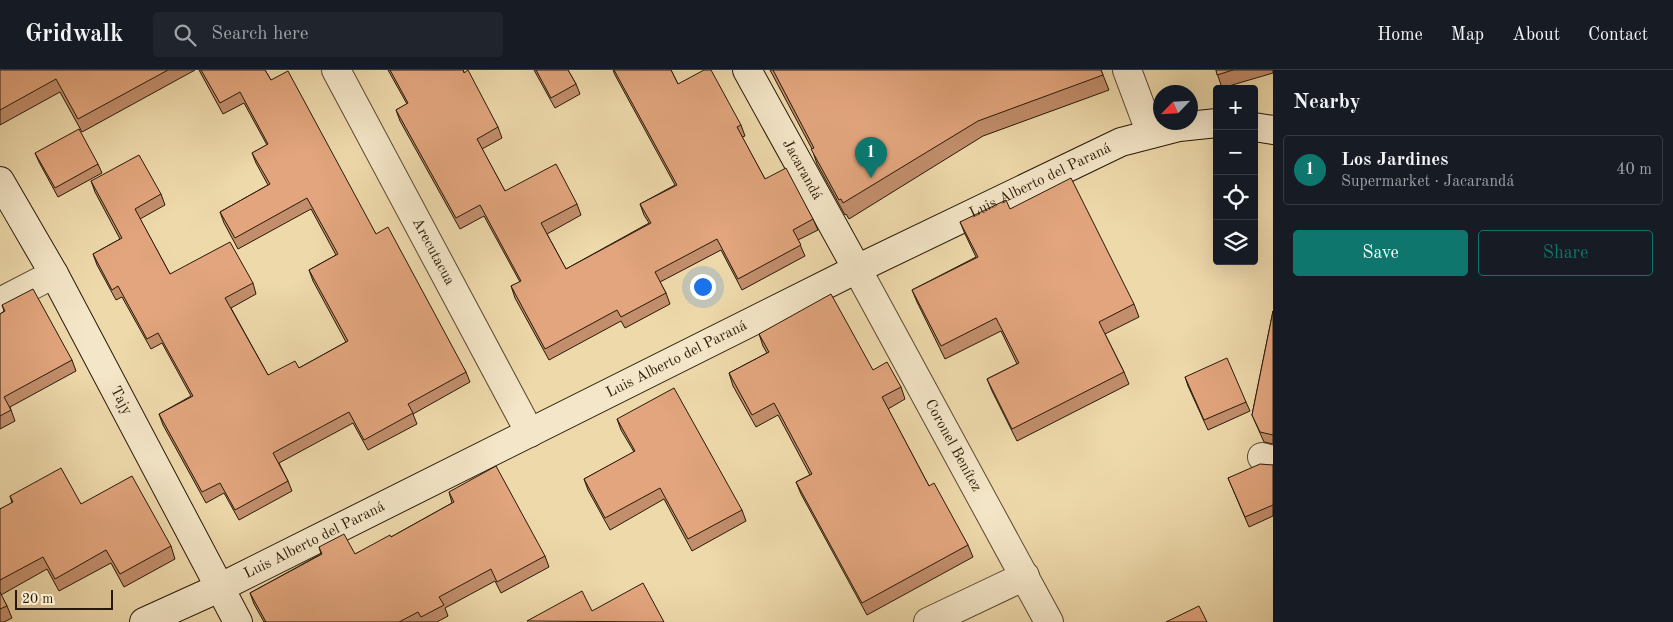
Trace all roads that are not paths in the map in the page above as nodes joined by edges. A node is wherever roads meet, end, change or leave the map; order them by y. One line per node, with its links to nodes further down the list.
1 (336, 70): 12 (street, Arecutacua)
2 (747, 70): 9 (street, Jacarandá)
3 (1127, 70): 7 (street)
4 (1213, 124): 7 (street, Luis Alberto del Paraná)
5 (1258, 128): 6 (street)
6 (1273, 130)
7 (1151, 134): 9 (street, Luis Alberto del Paraná)
8 (0, 182): 10 (street, Tajy)
9 (857, 269): 12 (street, Luis Alberto del Paraná); 13 (street, Coronel Benítez)
10 (54, 274): 11 (street); 14 (street, Tajy)
11 (0, 302)
12 (530, 433): 14 (street, Luis Alberto del Paraná)
13 (1025, 576): 17 (street); 18 (street, Coronel Benítez)
14 (219, 588): 15 (street, Luis Alberto del Paraná); 16 (street, Tajy)
15 (144, 622)
16 (238, 622)
17 (928, 622)
18 (1049, 622)

